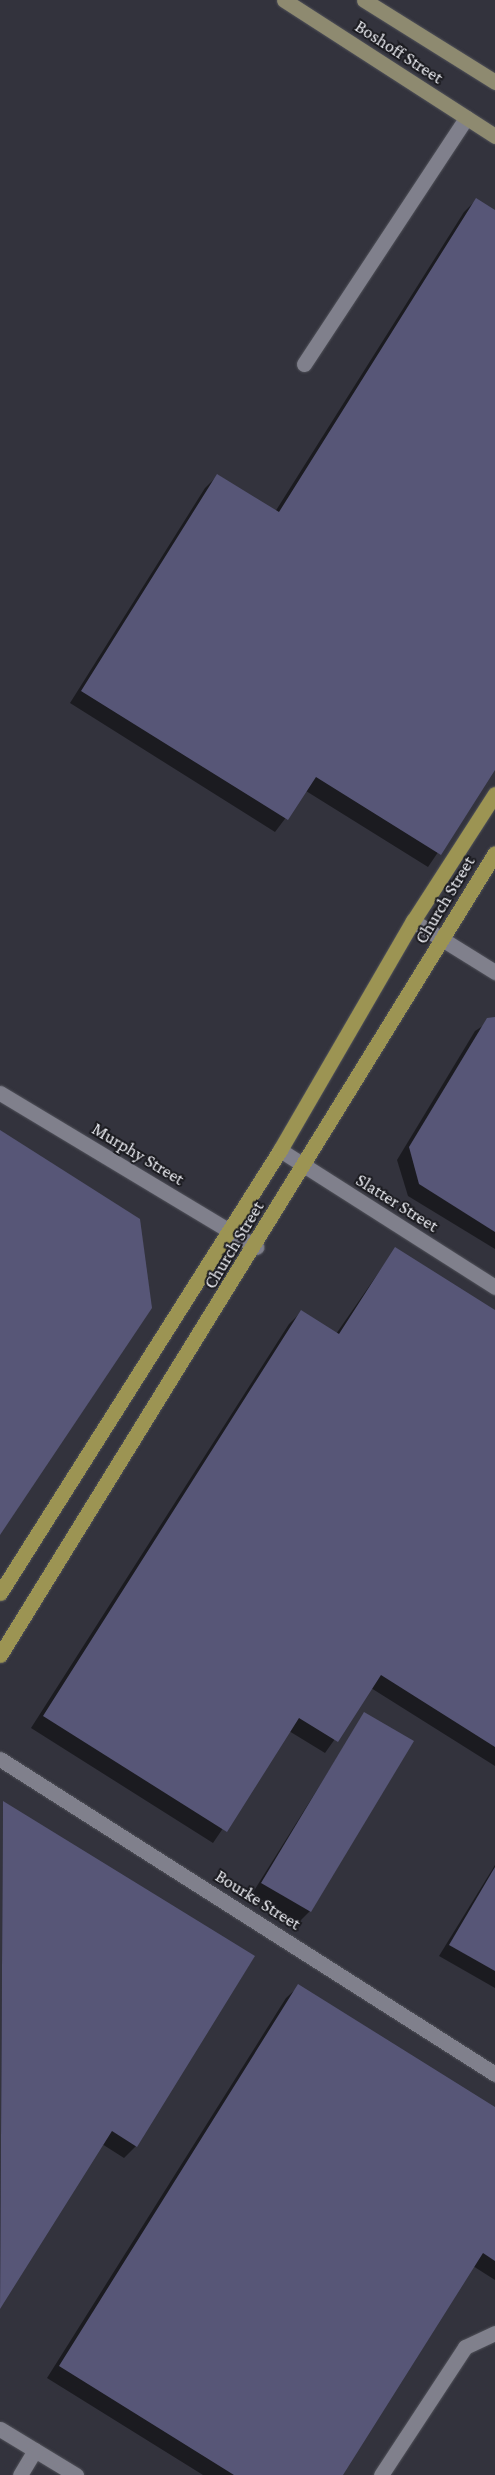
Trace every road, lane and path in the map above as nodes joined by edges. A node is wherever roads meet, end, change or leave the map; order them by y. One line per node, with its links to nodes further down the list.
1 (284, 0): 4 (main road, Boshoff Street)
2 (364, 0): 3 (main road, Boshoff Street)
3 (495, 82)
4 (466, 118): 5 (main road, Boshoff Street); 6 (street)
5 (495, 136)
6 (304, 364)
7 (495, 794): 9 (main road, Church Street)
8 (495, 853): 10 (main road, Church Street)
9 (413, 921): 10 (street); 13 (main road, Church Street)
10 (443, 939): 11 (street); 14 (main road, Church Street)
11 (495, 972)
12 (0, 1093): 15 (street, Murphy Street)
13 (280, 1150): 14 (street, Slatter Street); 15 (main road, Church Street)
14 (303, 1166): 16 (main road, Church Street); 17 (street, Slatter Street)
15 (229, 1230): 16 (street, Murphy Street); 18 (main road, Church Street)
16 (256, 1247): 19 (main road, Church Street)
17 (495, 1287)
18 (0, 1592)
19 (0, 1654)
20 (0, 1759): 21 (street, Bourke Street)
21 (495, 2074)
22 (495, 2333): 27 (street)
23 (0, 2428): 24 (street)
24 (35, 2450): 25 (street); 26 (street)
25 (20, 2475)
26 (76, 2475)
27 (381, 2475)

